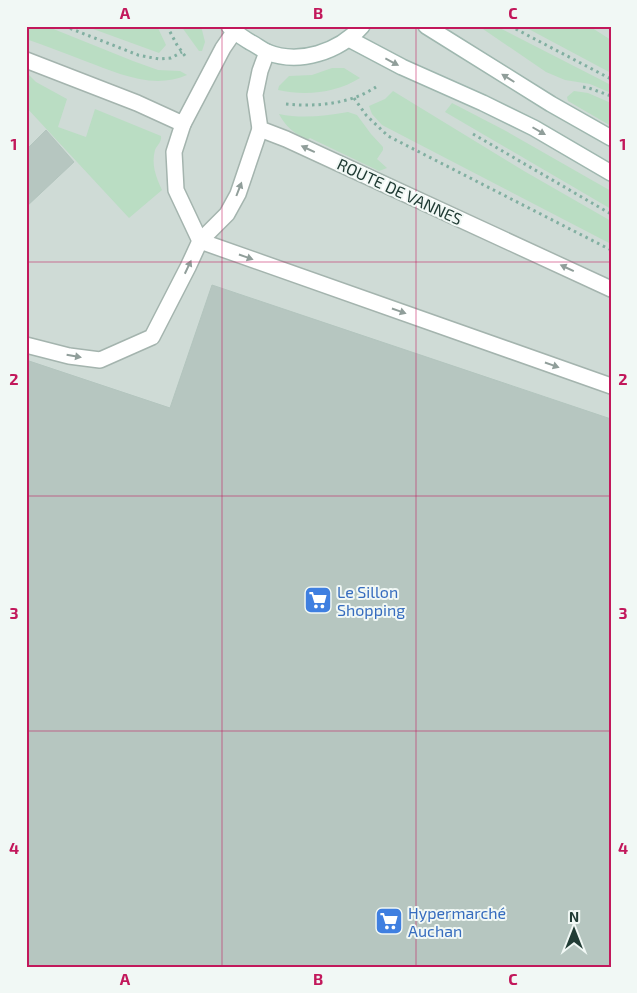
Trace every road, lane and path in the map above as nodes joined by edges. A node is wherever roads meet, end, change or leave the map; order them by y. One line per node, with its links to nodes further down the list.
1 (64, 26): 7 (path)
2 (362, 26): 6 (main road)
3 (426, 26): 16 (main road, one-way to 3)
4 (510, 26): 11 (path)
5 (231, 29): 8 (main road); 14 (main road)
6 (349, 39): 8 (main road); 10 (main road, one-way to 10)
7 (182, 52)
8 (267, 52): 12 (main road)
9 (26, 60): 14 (main road)
10 (402, 67): 13 (path); 17 (main road, one-way to 17)
11 (611, 79)
12 (255, 95): 13 (path); 15 (main road)
13 (354, 98): 19 (path)
14 (183, 124): 18 (main road)
15 (260, 129): 18 (main road, one-way to 15); 20 (main road, ROUTE DE VANNES, one-way to 15)
16 (611, 138)
17 (611, 173)
18 (200, 241): 21 (main road, one-way to 18); 22 (main road, one-way to 22)
19 (611, 250)
20 (611, 289)
21 (26, 345)
22 (611, 386)

